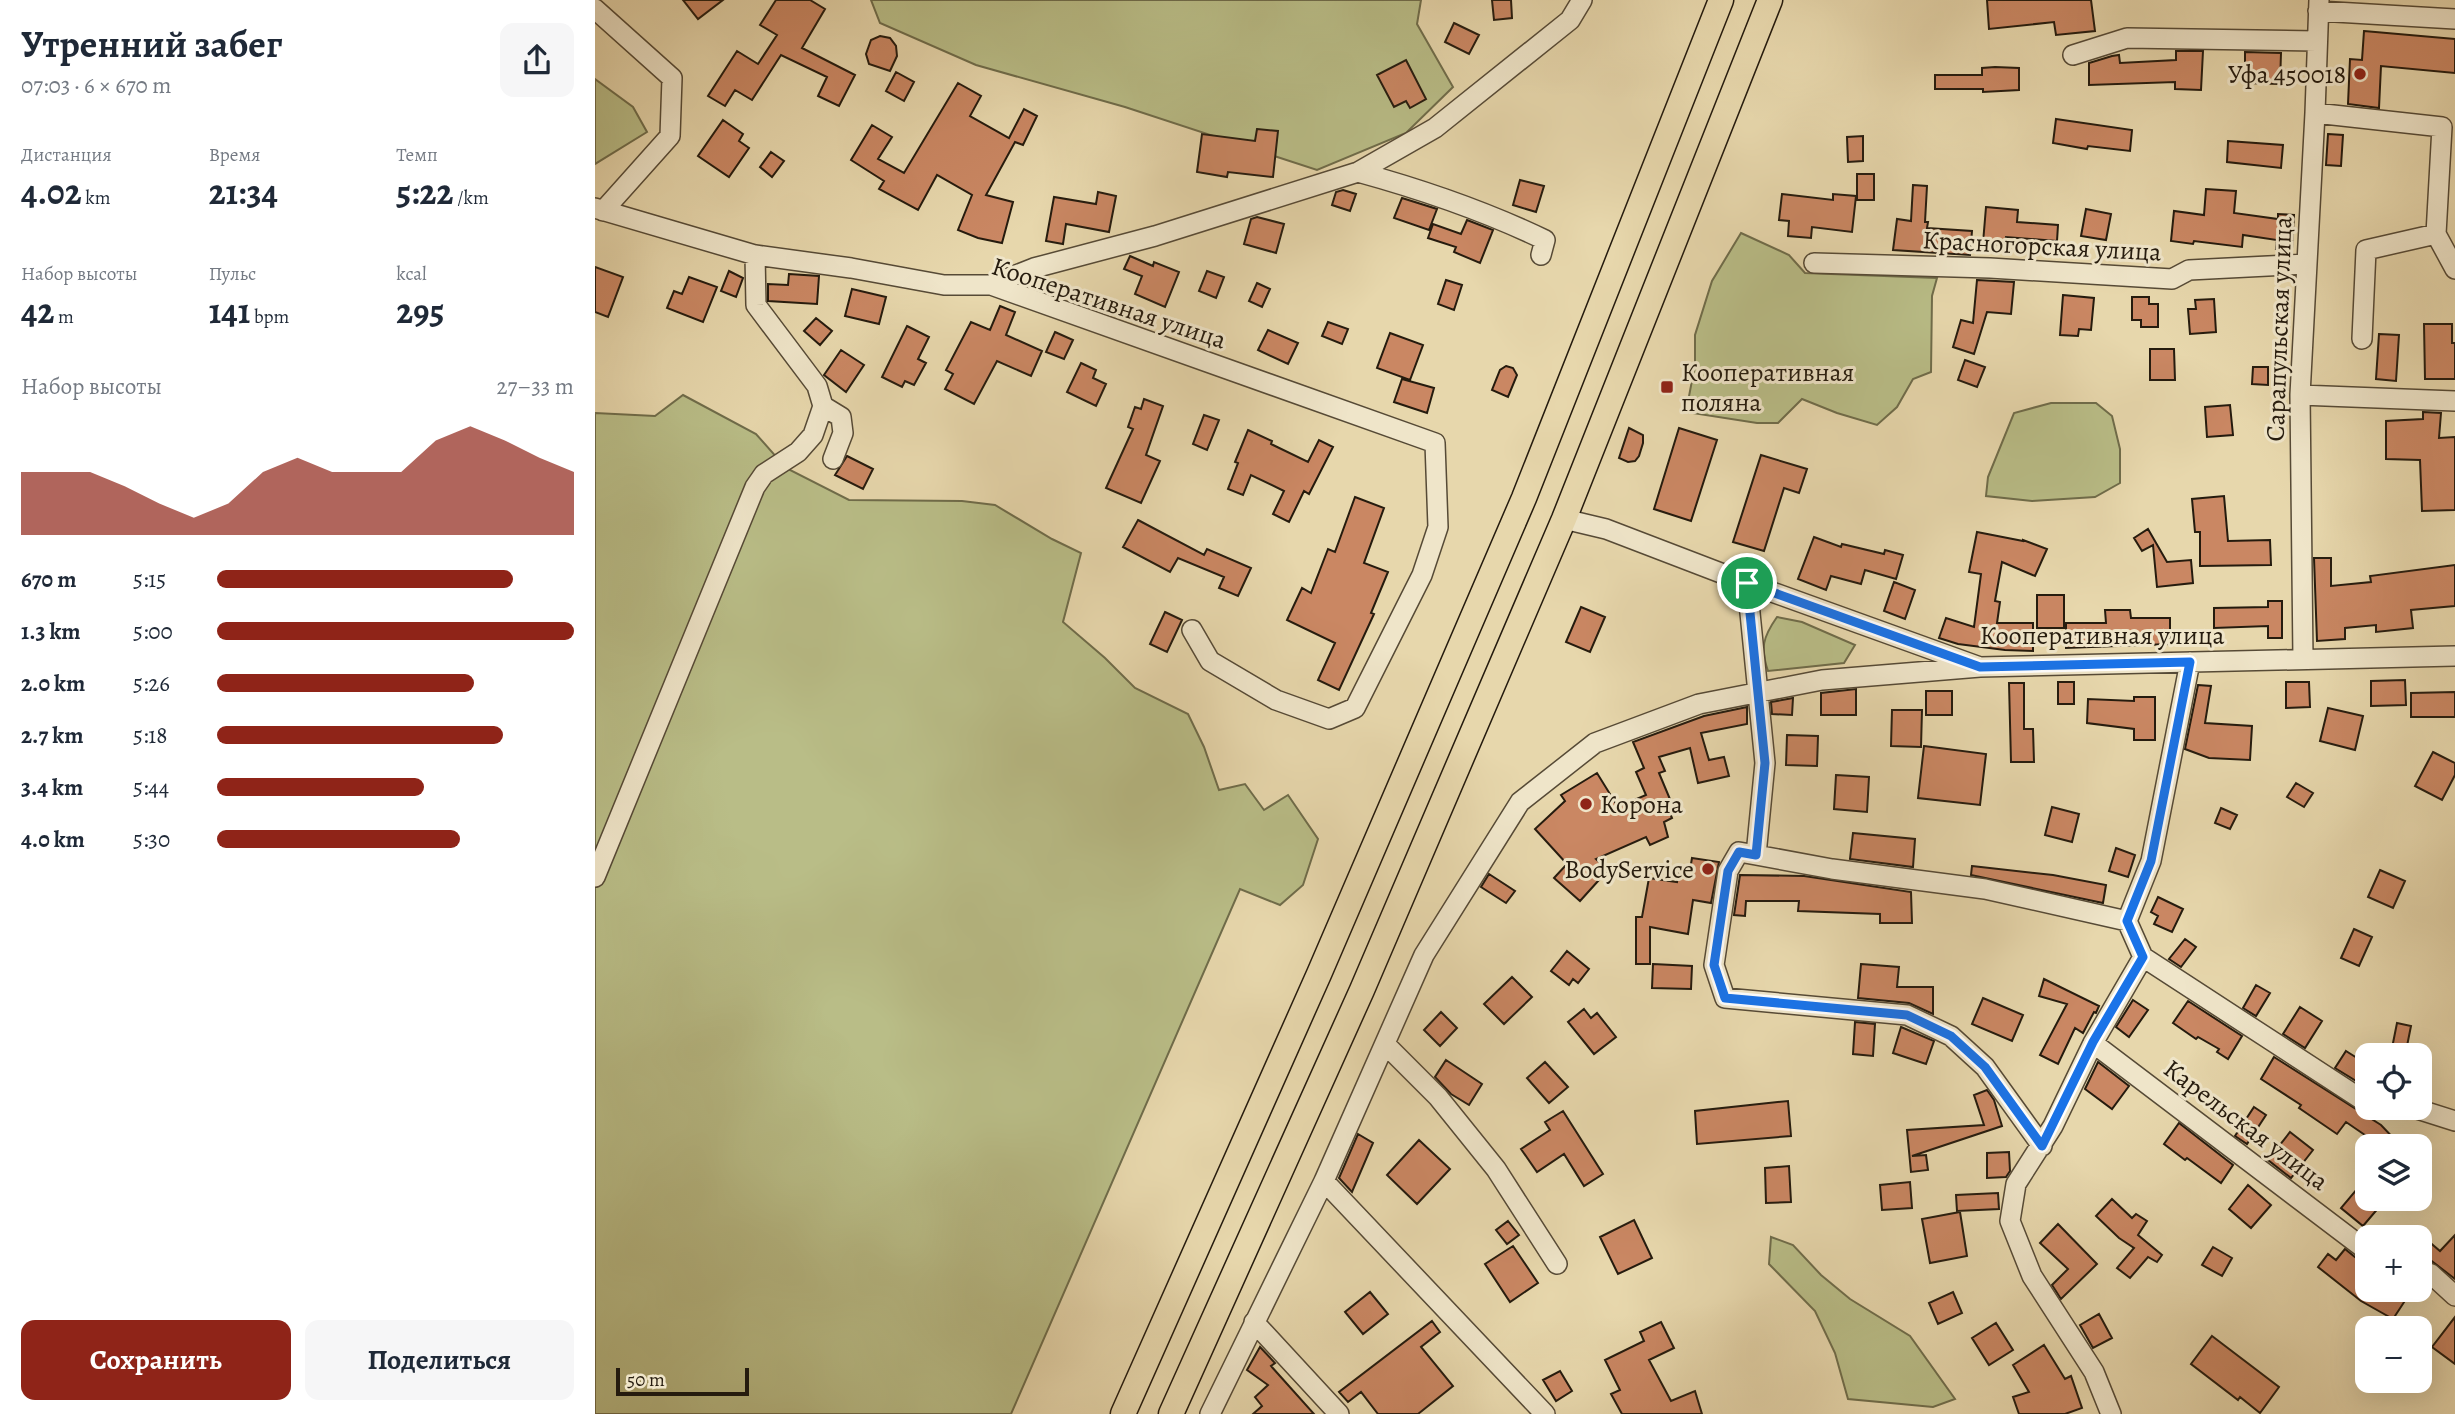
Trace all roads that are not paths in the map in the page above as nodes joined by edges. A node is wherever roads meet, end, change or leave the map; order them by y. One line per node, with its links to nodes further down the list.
1 (1582, 0): 10 (street)
2 (1721, 0): 48 (main road)
3 (1770, 0): 24 (main road)
4 (2319, 6): 6 (street); 7 (street, Сарапульская улица)
5 (595, 9): 11 (street)
6 (2455, 19)
7 (2316, 41): 8 (street); 9 (street, Сарапульская улица)
8 (2073, 54)
9 (2315, 113): 12 (street); 16 (street, Сарапульская улица)
10 (1358, 172): 13 (street); 18 (street)
11 (599, 209): 14 (street, Кооперативная улица)
12 (2436, 234): 17 (street); 19 (street)
13 (1541, 255)
14 (755, 256): 18 (street, Кооперативная улица); 22 (street)
15 (1814, 263): 16 (street, Красногорская улица)
16 (2307, 264): 20 (street, Сарапульская улица)
17 (2455, 269)
18 (991, 285): 26 (street, Кооперативная улица)
19 (2363, 339)
20 (2300, 395): 21 (street); 28 (street, Сарапульская улица)
21 (2455, 401)
22 (823, 405): 23 (street); 33 (street)
23 (833, 459)
24 (1565, 519): 25 (street, Кооперативная улица); 49 (main road)
25 (1747, 583): 30 (street, Кооперативная улица); 31 (street)
26 (1192, 630)
27 (2455, 656): 28 (street, Кооперативная улица)
28 (2303, 659): 29 (street, Кооперативная улица)
29 (2190, 662): 30 (street, Кооперативная улица); 34 (street)
30 (1980, 667): 31 (street)
31 (1759, 693): 32 (street); 37 (street)
32 (1756, 855): 34 (street); 41 (street)
33 (595, 877)
34 (2127, 921): 35 (street)
35 (2143, 957): 36 (street); 38 (street)
36 (2093, 1042): 41 (street); 43 (street, Карельская улица)
37 (1385, 1044): 42 (street); 44 (street)
38 (2355, 1095)
39 (2432, 1114): 40 (street)
40 (2455, 1121)
41 (2042, 1146): 53 (street)
42 (1324, 1181): 47 (street); 52 (street)
43 (2355, 1239)
44 (1557, 1264)
45 (2432, 1275): 46 (street)
46 (2455, 1296)
47 (1254, 1322): 50 (street); 51 (street)
48 (1123, 1414)
49 (1171, 1414)
50 (1210, 1414)
51 (1339, 1414)
52 (1545, 1414)
53 (2112, 1414)

